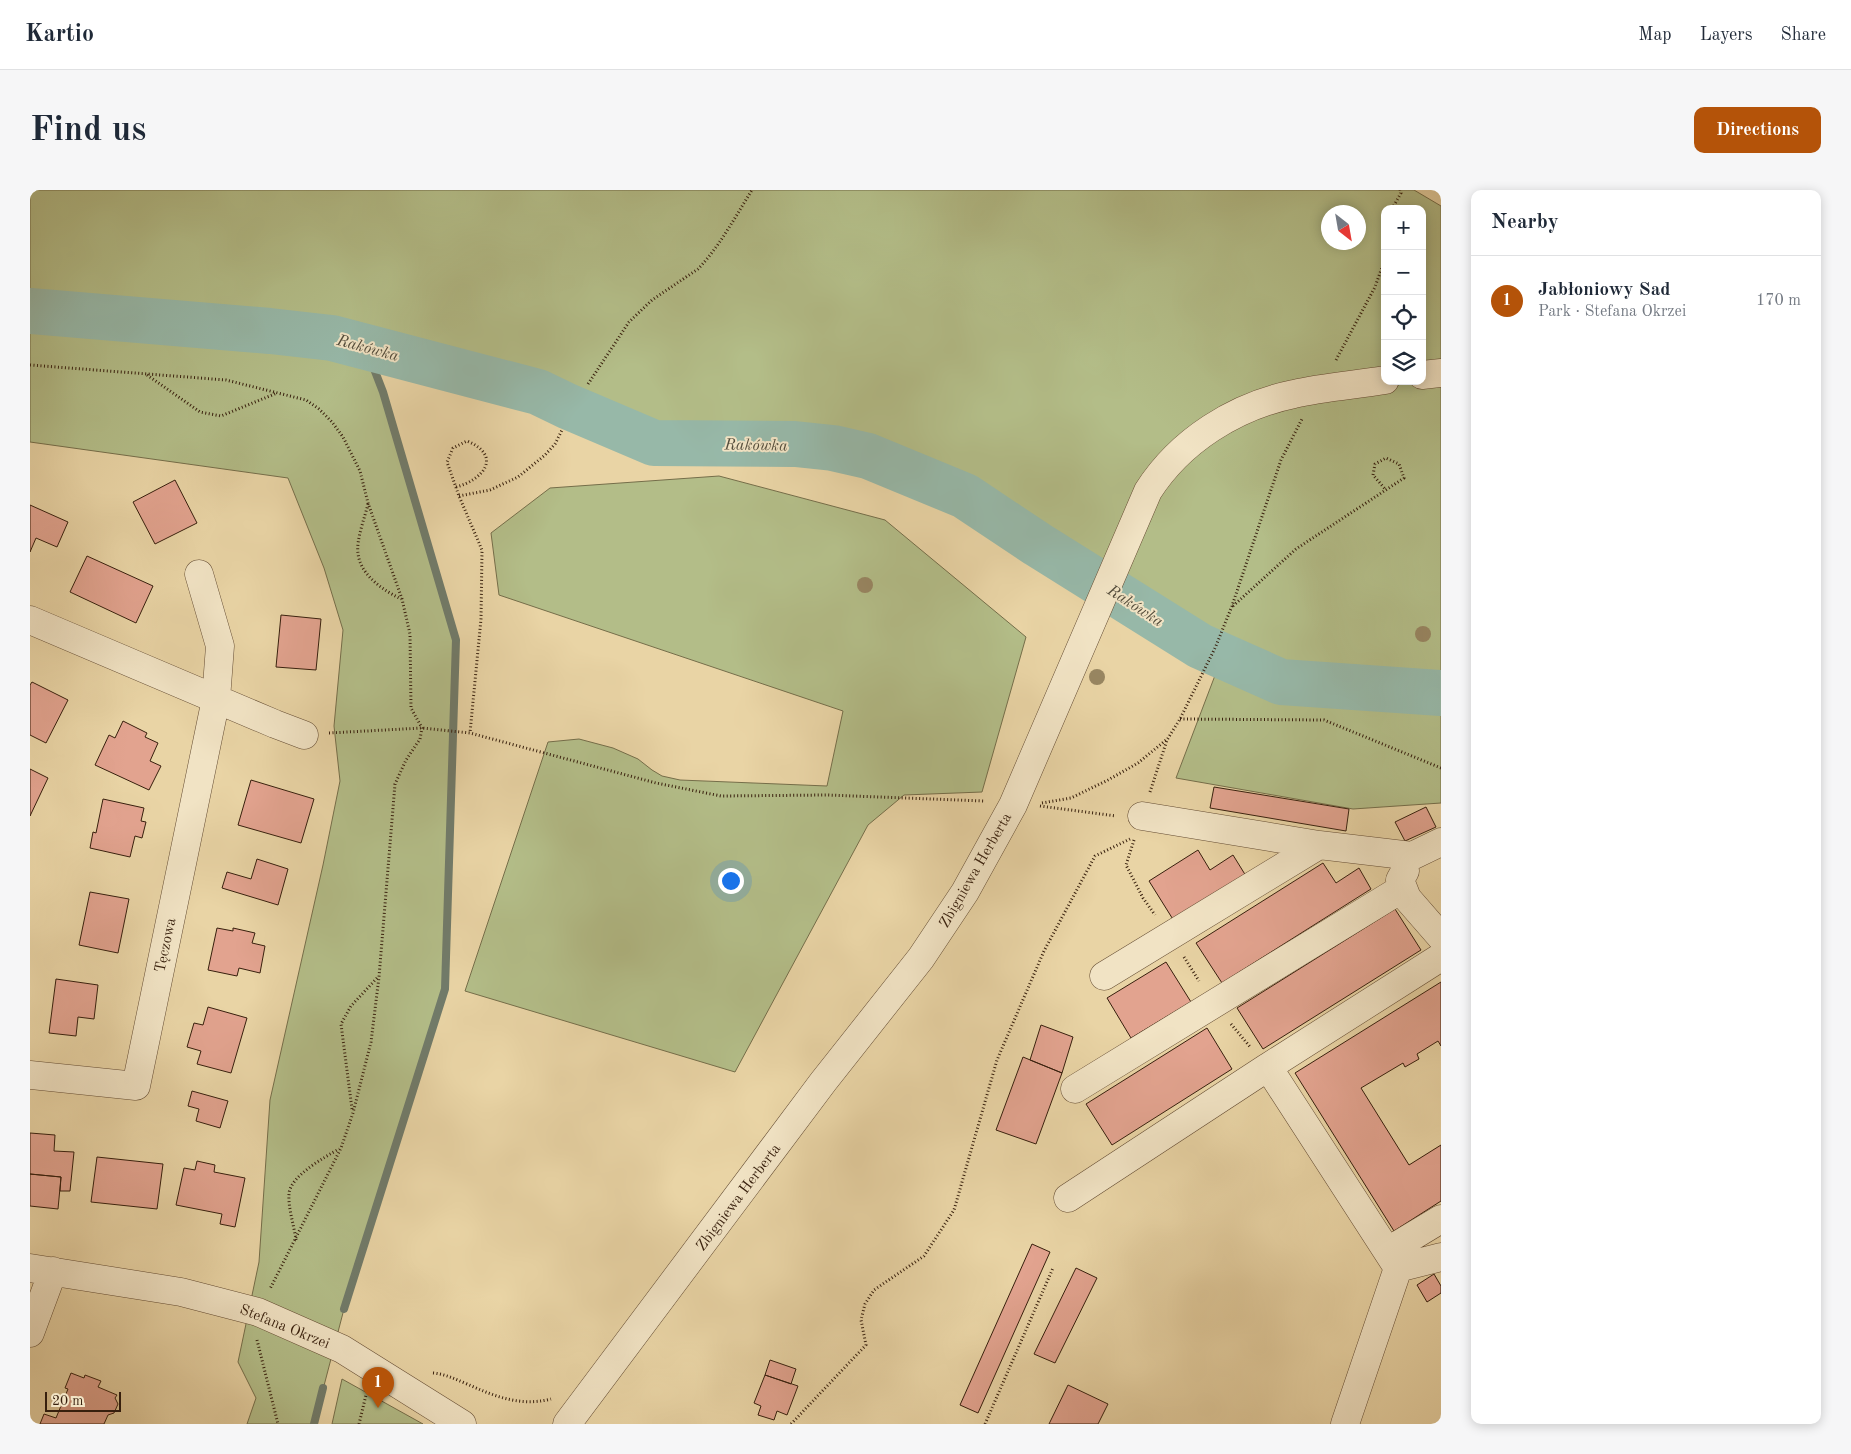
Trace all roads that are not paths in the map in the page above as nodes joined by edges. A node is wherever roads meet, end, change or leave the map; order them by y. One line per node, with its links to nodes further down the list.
1 (1441, 372): 2 (street)
2 (1426, 374)
3 (1381, 381): 25 (street, Zbigniewa Herberta)
4 (199, 574): 6 (street, Tęczowa)
5 (30, 620): 6 (street)
6 (216, 699): 7 (street); 17 (street, Tęczowa)
7 (304, 734)
8 (1138, 826): 10 (street)
9 (1441, 842): 11 (street)
10 (1319, 845): 11 (street); 15 (street)
11 (1412, 856): 12 (street)
12 (1403, 888): 13 (street); 18 (street)
13 (1441, 937)
14 (1441, 957): 16 (street)
15 (1104, 976)
16 (1268, 1067): 19 (street); 22 (street)
17 (30, 1075)
18 (1074, 1089)
19 (1068, 1198)
20 (1441, 1219): 22 (street)
21 (1441, 1257): 22 (street)
22 (1393, 1259): 27 (street)
23 (42, 1270): 24 (street); 26 (street, Stefana Okrzei)
24 (30, 1333)
25 (574, 1414)
26 (462, 1424)
27 (1345, 1424)

